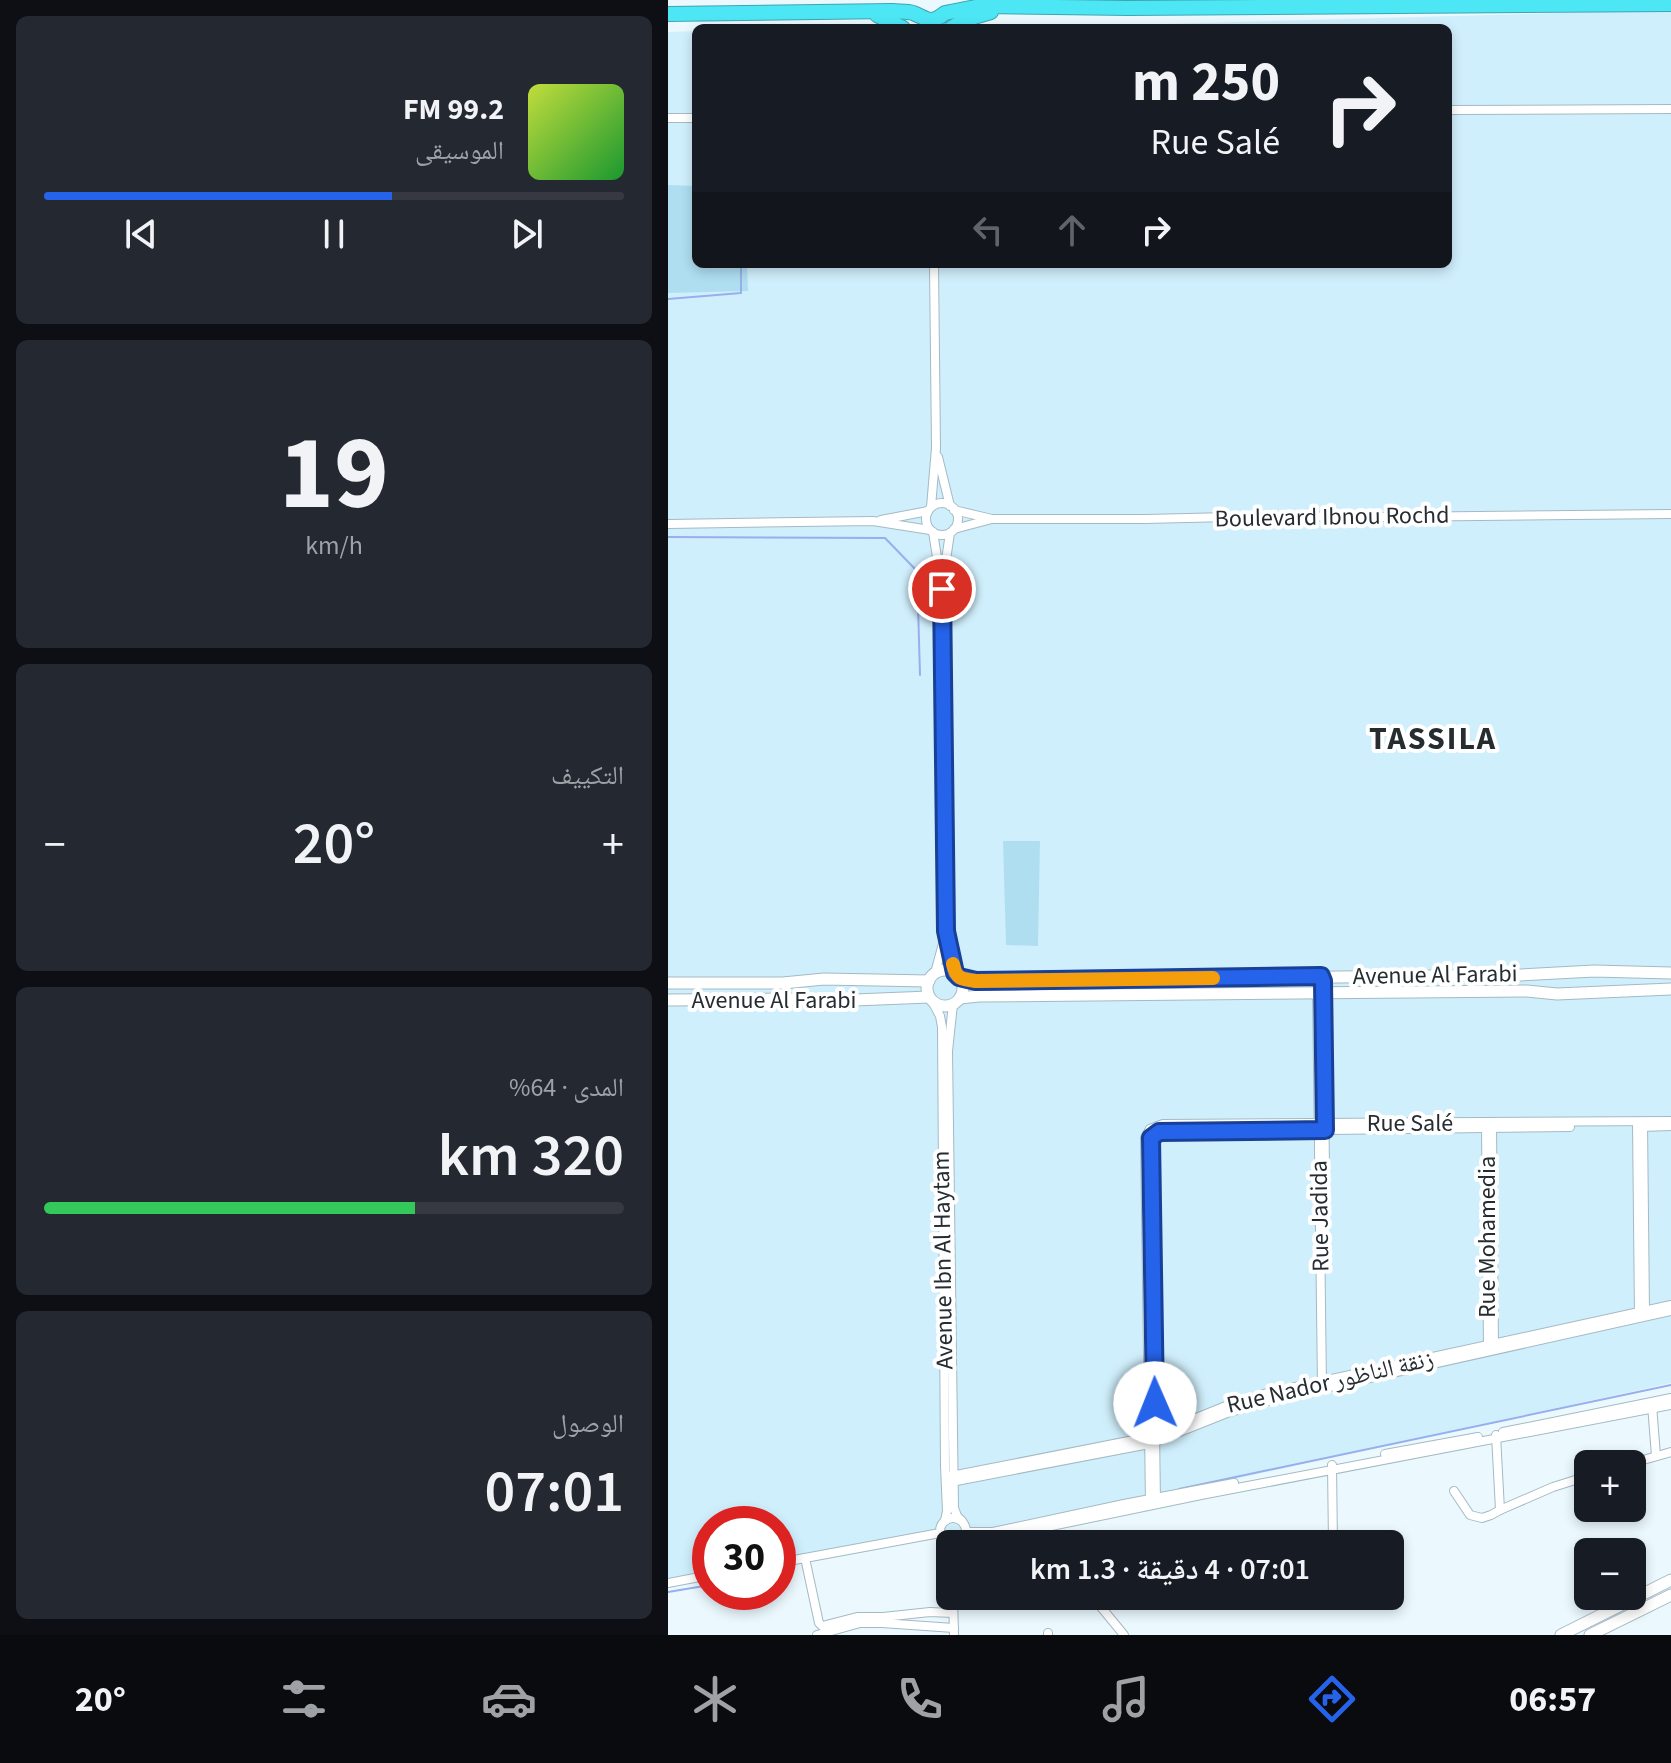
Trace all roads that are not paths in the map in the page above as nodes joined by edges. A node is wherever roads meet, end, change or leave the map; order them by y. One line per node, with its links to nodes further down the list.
1 (1671, 4): 2 (highway)
2 (1010, 8): 6 (highway); 8 (highway)
3 (865, 11): 4 (highway); 5 (highway); 7 (highway)
4 (668, 14)
5 (916, 15): 6 (highway)
6 (941, 15)
7 (896, 24)
8 (958, 24)
9 (1671, 109): 10 (street)
10 (1452, 110)
11 (668, 118): 12 (street)
12 (692, 118)
13 (934, 268): 14 (street)
14 (936, 448): 15 (street); 16 (street)
15 (952, 508): 16 (street); 18 (street, Boulevard Ibnou Rochd); 22 (street)
16 (929, 509): 19 (street); 21 (street)
17 (1671, 514): 18 (street, Boulevard Ibnou Rochd)
18 (992, 519): 22 (street, Boulevard Ibnou Rochd)
19 (873, 521): 20 (street); 21 (street)
20 (668, 524)
21 (931, 531): 22 (street); 23 (street)
22 (952, 531): 23 (street)
23 (942, 589): 24 (street)
24 (946, 931): 26 (street); 28 (street)
25 (1671, 973): 27 (street, Avenue Al Farabi)
26 (957, 975): 27 (street, Avenue Al Farabi); 28 (street); 34 (street)
27 (1321, 976): 31 (street, Rue Jadida)
28 (932, 977): 29 (street, Avenue Al Farabi); 32 (street)
29 (668, 983)
30 (1671, 989): 31 (street, Avenue Al Farabi)
31 (1320, 994): 34 (street, Avenue Al Farabi); 38 (street, Rue Jadida)
32 (930, 999): 33 (street, Avenue Al Farabi); 34 (street); 42 (street, Avenue Ibn Al Haytam)
33 (668, 1000)
34 (956, 1001): 42 (street, Avenue Ibn Al Haytam)
35 (1640, 1124): 36 (street, Rue Salé); 37 (street, Rue Salé); 41 (street)
36 (1671, 1124)
37 (1489, 1125): 38 (street, Rue Salé); 43 (street, Rue Mohamedia)
38 (1322, 1127): 44 (street, Rue Jadida); 49 (street, Rue Salé)
39 (1671, 1305): 41 (street, Rue Nador زنقة الناظور)
40 (1671, 1311): 41 (street, Rue Nador زنقة الناظور)
41 (1642, 1315): 43 (street, Rue Nador زنقة الناظور)
42 (948, 1330): 54 (street, Avenue Ibn Al Haytam)
43 (1491, 1348): 44 (street, Rue Nador زنقة الناظور)
44 (1324, 1385): 49 (street, Rue Nador زنقة الناظور)
45 (1671, 1398): 46 (street)
46 (1652, 1405): 47 (street); 48 (street); 51 (street)
47 (1671, 1405)
48 (1496, 1436): 53 (street); 58 (street)
49 (1152, 1439): 54 (street, Rue Nador زنقة الناظور); 57 (street)
50 (1671, 1452): 51 (street)
51 (1656, 1456): 52 (street)
52 (1646, 1459)
53 (1332, 1467): 57 (street); 64 (street)
54 (950, 1479): 59 (street, Avenue Ibn Al Haytam); 60 (street, Avenue Ibn Al Haytam)
55 (1574, 1480): 58 (street)
56 (1454, 1491): 58 (street)
57 (1153, 1502): 63 (street)
58 (1500, 1510)
59 (945, 1521): 60 (street); 61 (street)
60 (962, 1521): 62 (street)
61 (940, 1530)
62 (963, 1530)
63 (1004, 1530)
64 (1333, 1530)
65 (936, 1534): 66 (street)
66 (805, 1558): 67 (street); 74 (street)
67 (796, 1560)
68 (692, 1578): 70 (street)
69 (1671, 1580): 78 (street)
70 (668, 1583)
71 (1671, 1595): 79 (street)
72 (1103, 1610): 77 (street)
73 (953, 1613): 74 (street); 75 (street)
74 (842, 1624): 75 (street); 76 (street)
75 (954, 1631)
76 (817, 1635)
77 (1124, 1635)
78 (1561, 1635)
79 (1590, 1635)

